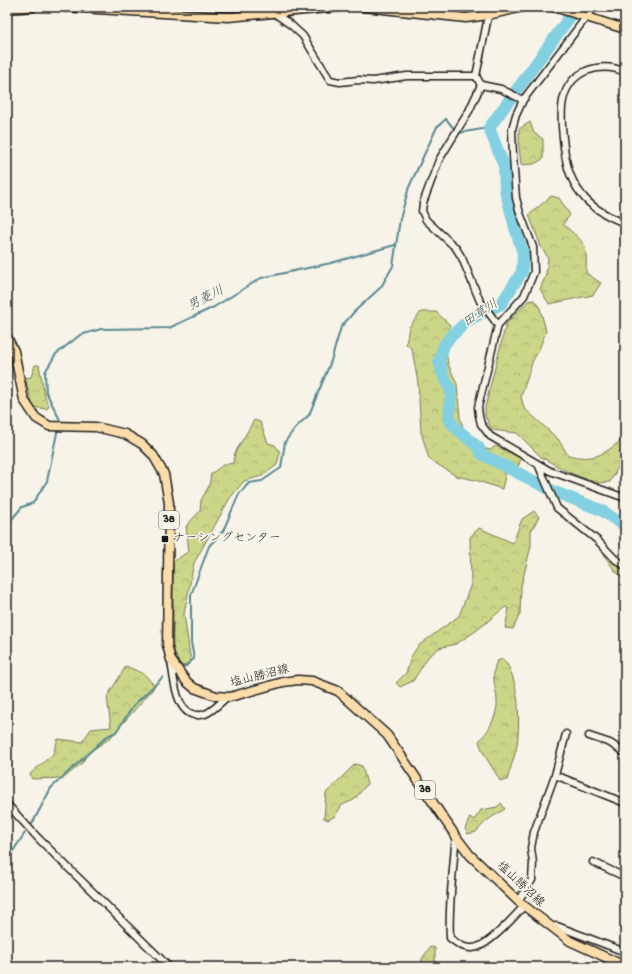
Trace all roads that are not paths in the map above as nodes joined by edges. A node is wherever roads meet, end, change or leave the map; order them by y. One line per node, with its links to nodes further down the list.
1 (33, 7): 9 (main road)
2 (64, 7): 11 (main road)
3 (266, 7): 11 (street)
4 (339, 7): 11 (main road)
5 (364, 7): 10 (main road)
6 (523, 7): 10 (main road)
7 (554, 7): 12 (main road)
8 (594, 7): 12 (street)
9 (7, 9)
10 (489, 11): 15 (street)
11 (274, 13): 15 (street)
12 (583, 16): 13 (main road); 17 (street)
13 (625, 29)
14 (625, 72): 18 (street)
15 (476, 76): 16 (street)
16 (481, 85): 17 (street); 19 (street)
17 (523, 100): 19 (street)
18 (622, 222)
19 (498, 325): 21 (street)
20 (7, 337): 24 (main road, 塩山勝沼線 / 38)
21 (538, 464): 22 (street); 23 (street)
22 (625, 498)
23 (625, 566)
24 (171, 661): 25 (main road, 塩山勝沼線 / 38); 25 (street)
25 (227, 697): 32 (main road, 塩山勝沼線 / 38)
26 (566, 734): 29 (street)
27 (588, 736): 28 (street)
28 (625, 753)
29 (555, 775): 31 (street); 35 (street)
30 (7, 804): 39 (street)
31 (625, 804)
32 (457, 838): 35 (main road, 塩山勝沼線 / 38); 35 (street)
33 (593, 862): 34 (street)
34 (625, 876)
35 (521, 904): 36 (main road, 塩山勝沼線 / 38)
36 (550, 927): 37 (street); 38 (main road, 塩山勝沼線 / 38)
37 (625, 952)
38 (625, 966)
39 (169, 967)

